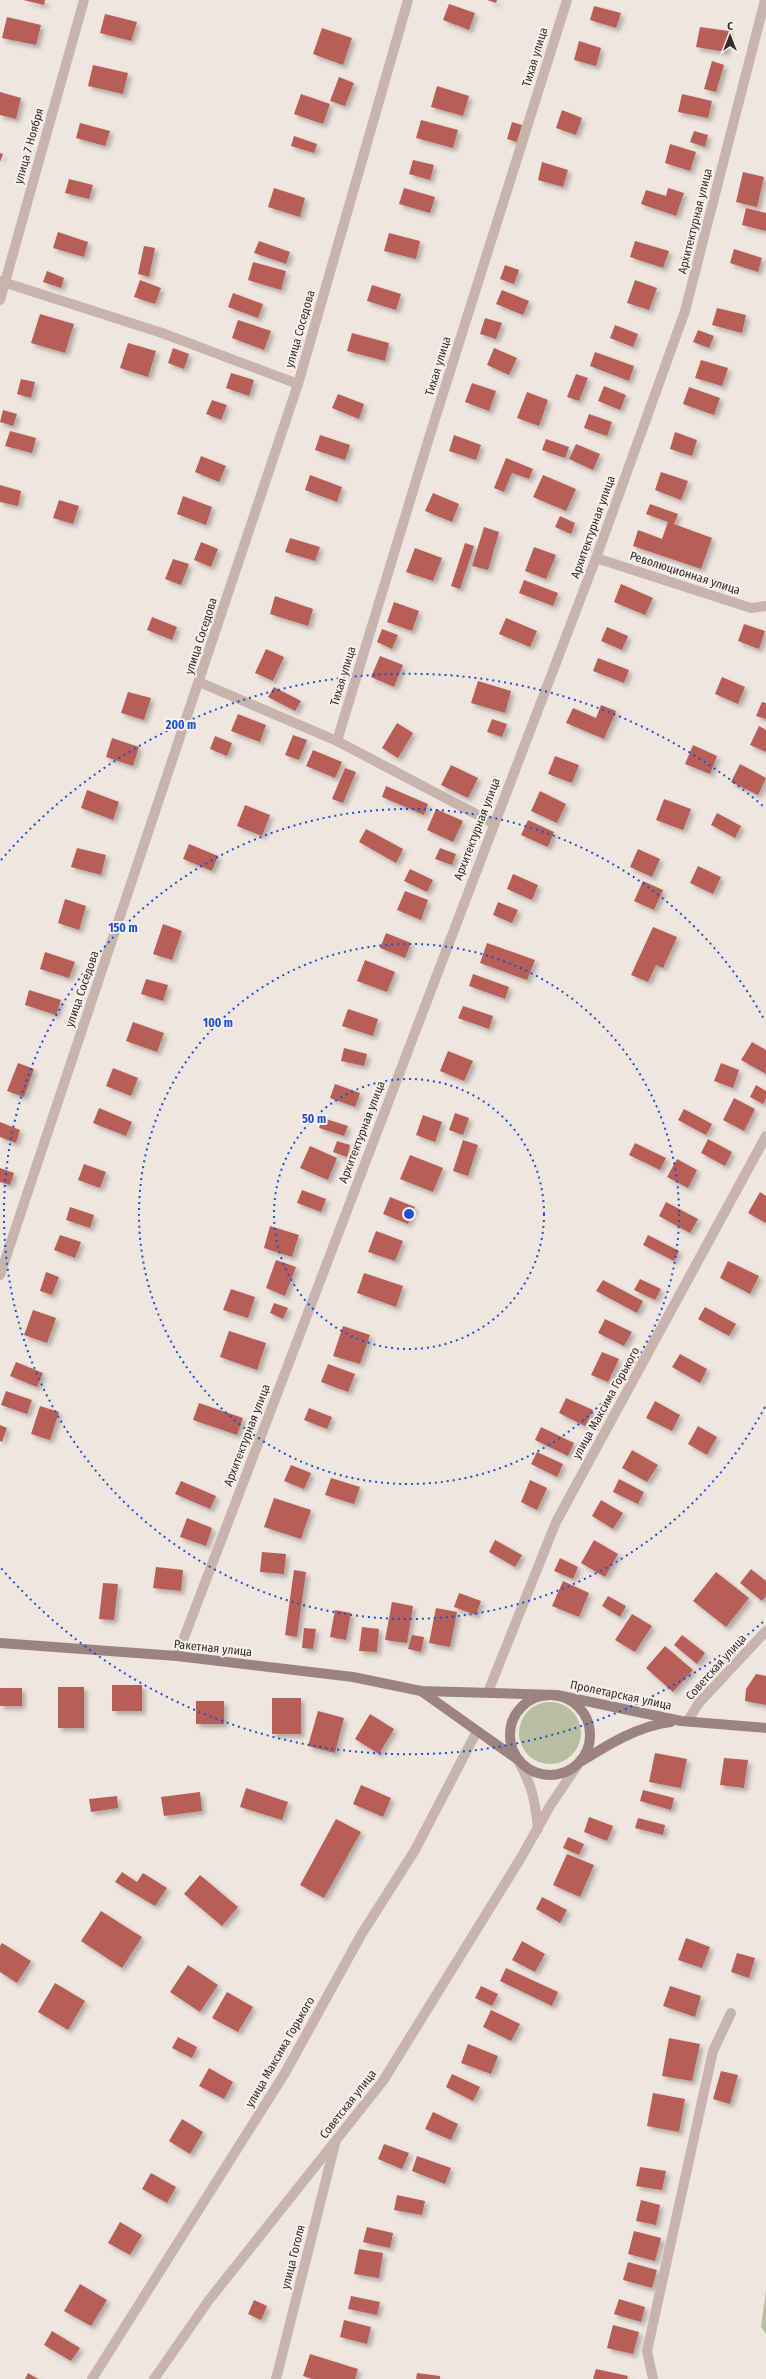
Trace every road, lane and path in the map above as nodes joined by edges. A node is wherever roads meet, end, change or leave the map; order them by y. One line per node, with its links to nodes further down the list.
1 (84, 0): 5 (street, улица 7 Ноября)
2 (408, 0): 7 (street, улица Соседова)
3 (566, 0): 11 (street, Тихая улица)
4 (765, 0): 8 (street, Архитектурная улица)
5 (2, 282): 6 (street, улица 7 Ноября); 7 (street)
6 (0, 300)
7 (298, 384): 10 (street, улица Соседова)
8 (596, 558): 9 (street, Революционная улица); 12 (street, Архитектурная улица)
9 (766, 606)
10 (199, 682): 11 (street); 14 (street, улица Соседова)
11 (337, 741): 12 (street)
12 (493, 823): 17 (street, Архитектурная улица)
13 (766, 1136): 19 (street, улица Максима Горького)
14 (0, 1275)
15 (766, 1631): 21 (street, Советская улица)
16 (0, 1643): 17 (main road, Ракетная улица)
17 (177, 1656): 18 (main road, Ракетная улица)
18 (421, 1691): 19 (main road, Ракетная улица); 23 (main road, Ракетная улица)
19 (488, 1692): 20 (main road, Ракетная улица)
20 (557, 1695): 21 (main road, Пролетарская улица); 24 (main road); 25 (main road)
21 (684, 1721): 22 (main road, Пролетарская улица); 25 (main road, Пролетарская улица)
22 (766, 1728)
23 (477, 1732): 24 (main road, Ракетная улица); 29 (street, улица Максима Горького)
24 (517, 1759): 25 (main road); 26 (street)
25 (579, 1763): 26 (street, Советская улица)
26 (538, 1829): 28 (street, Советская улица)
27 (731, 2013): 32 (street)
28 (336, 2141): 30 (street, Советская улица); 31 (street, улица Гоголя)
29 (92, 2379)
30 (154, 2379)
31 (276, 2379)
32 (652, 2379)

